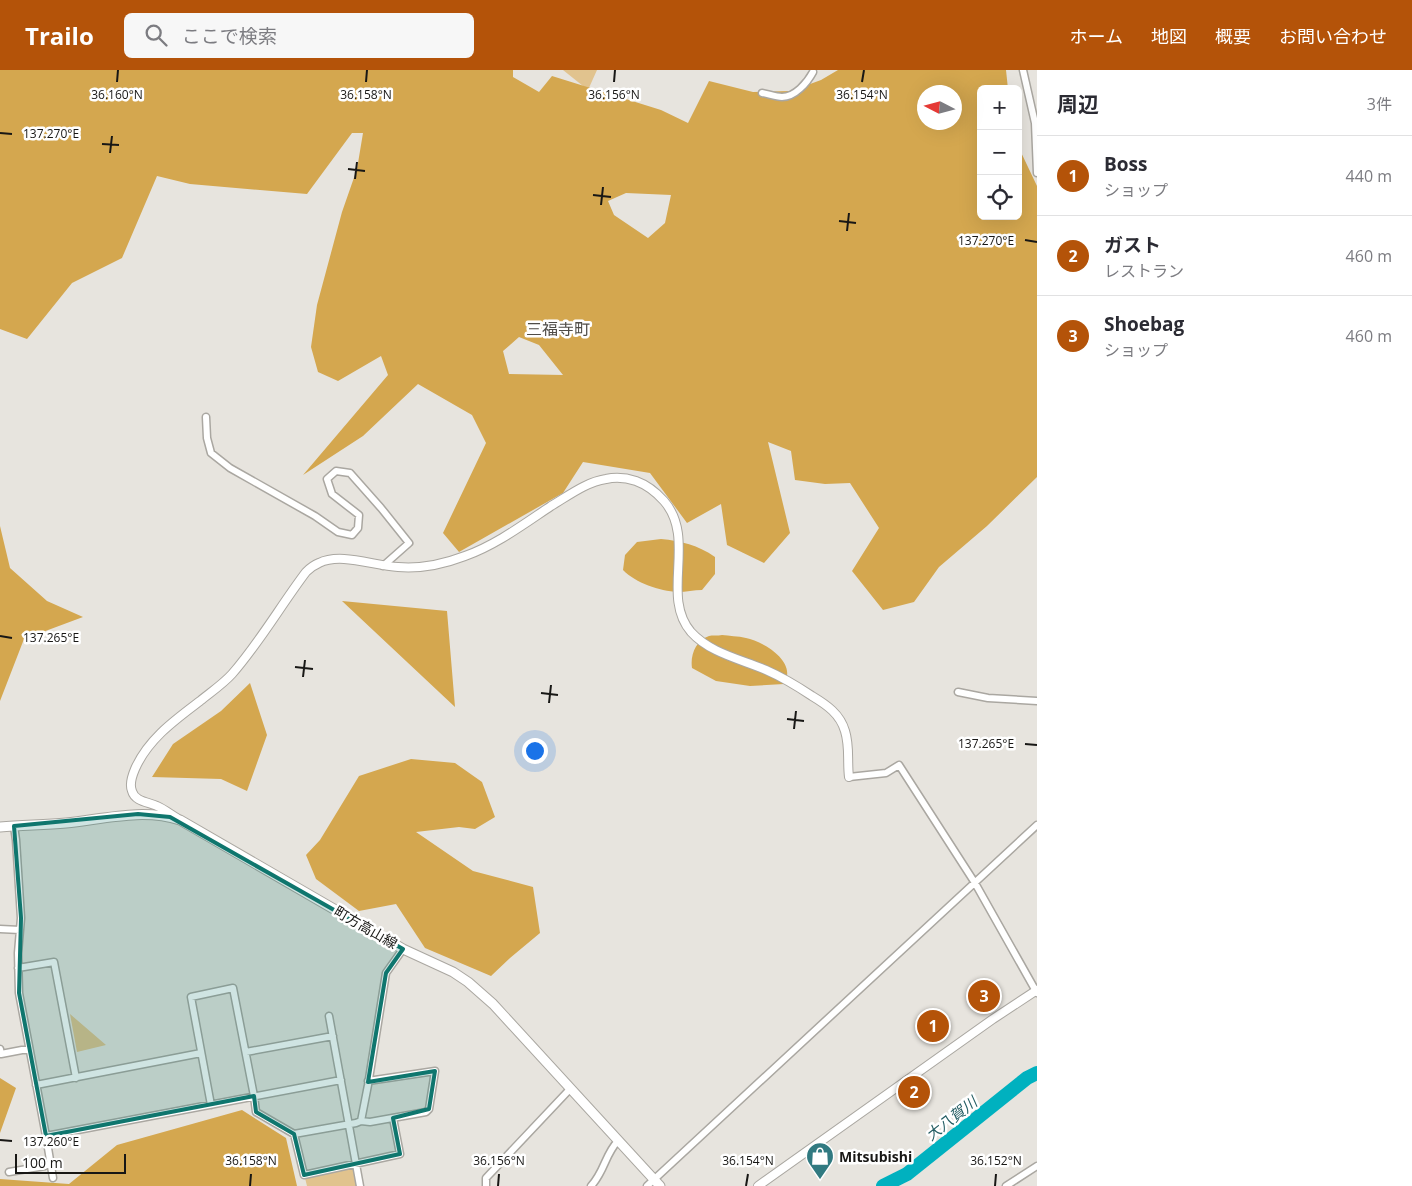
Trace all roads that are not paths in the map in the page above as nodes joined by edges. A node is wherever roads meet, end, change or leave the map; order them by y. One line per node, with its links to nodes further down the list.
1 (1023, 70): 4 (street)
2 (810, 71): 3 (street)
3 (762, 93)
4 (1037, 173)
5 (206, 417): 6 (street)
6 (383, 566): 9 (street); 10 (street)
7 (958, 692): 8 (street)
8 (1037, 701)
9 (848, 777): 14 (street)
10 (180, 820): 12 (main road, 町方高山線); 17 (main road, 町方高山線)
11 (1037, 825): 14 (street)
12 (14, 826): 13 (main road, 町方高山線); 16 (street)
13 (0, 827)
14 (975, 883): 19 (street); 44 (street)
15 (0, 929): 16 (street)
16 (20, 930): 18 (street)
17 (403, 949): 28 (street); 30 (main road, 町方高山線)
18 (18, 968): 23 (street); 26 (street)
19 (1036, 991): 48 (street)
20 (329, 1016): 21 (street)
21 (333, 1036): 24 (street); 27 (street)
22 (0, 1049): 23 (street)
23 (30, 1050): 29 (street)
24 (246, 1052): 25 (street); 31 (street)
25 (201, 1053): 26 (street); 32 (street)
26 (76, 1078): 29 (street)
27 (341, 1080): 31 (street); 35 (street)
28 (368, 1081): 33 (street); 34 (street)
29 (36, 1085): 37 (street)
30 (570, 1089): 38 (main road, 町方高山線); 46 (street)
31 (254, 1096): 32 (street); 36 (street)
32 (211, 1105): 37 (street)
33 (393, 1118): 34 (street); 40 (street)
34 (361, 1121): 35 (street)
35 (349, 1124): 36 (street); 40 (street)
36 (294, 1134): 40 (street)
37 (46, 1136): 39 (street)
38 (618, 1141): 44 (main road, 町方高山線); 47 (street)
39 (50, 1163): 42 (street); 43 (street)
40 (356, 1164): 45 (street)
41 (1037, 1166): 49 (street)
42 (9, 1172)
43 (53, 1178)
44 (654, 1184)
45 (360, 1186)
46 (486, 1186)
47 (591, 1186)
48 (758, 1186)
49 (1006, 1186)

